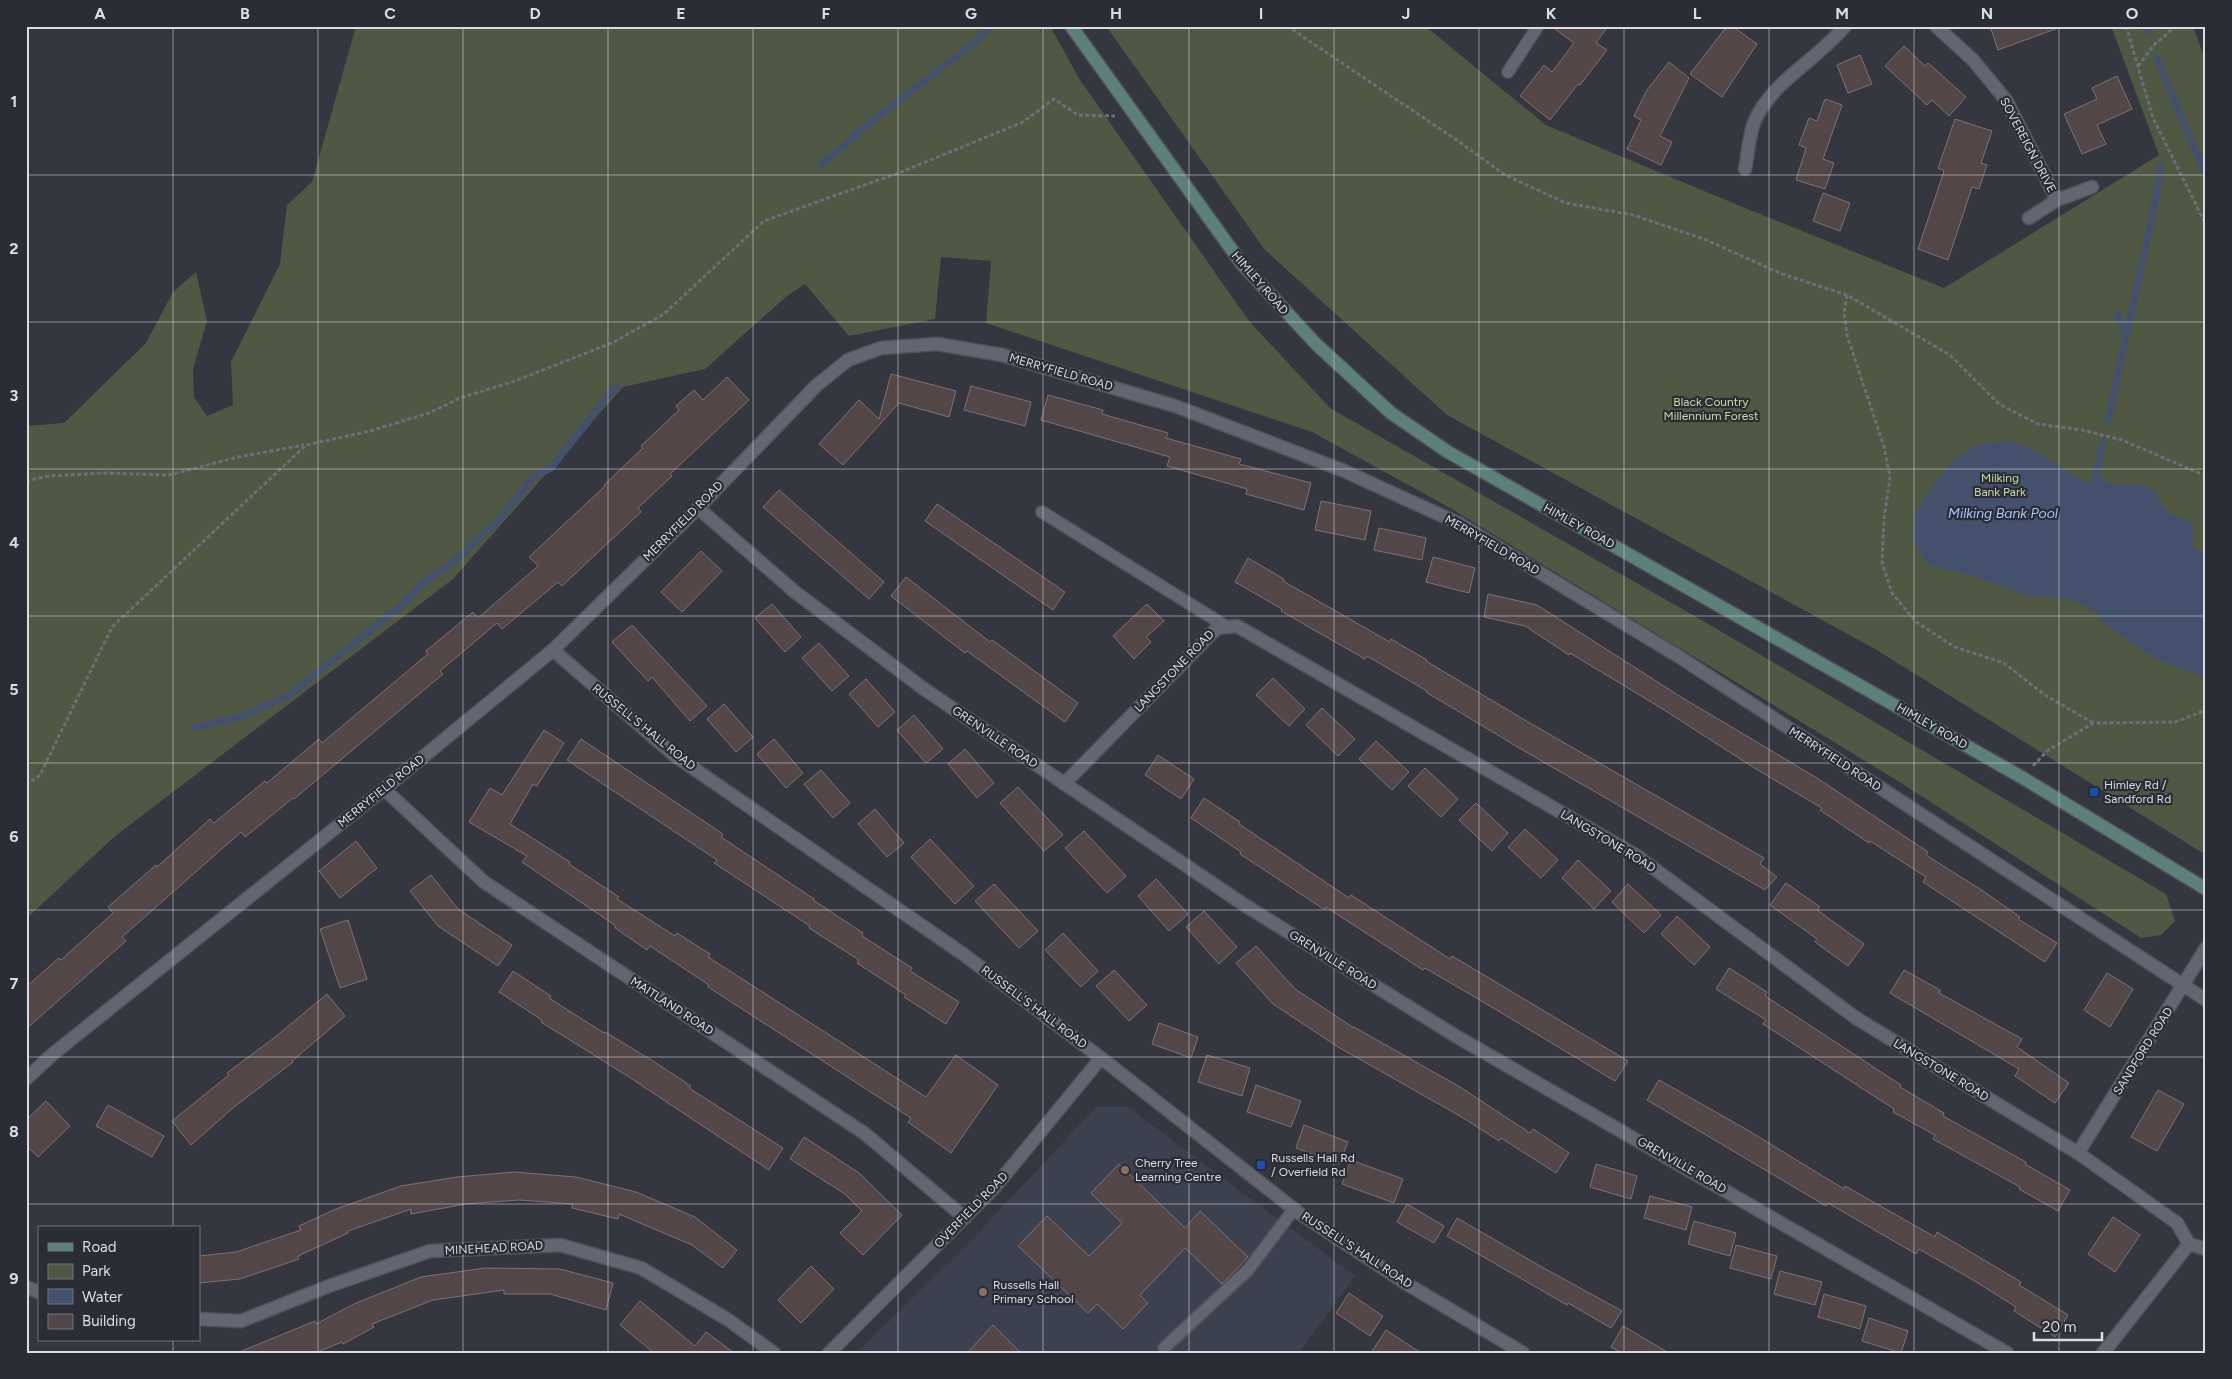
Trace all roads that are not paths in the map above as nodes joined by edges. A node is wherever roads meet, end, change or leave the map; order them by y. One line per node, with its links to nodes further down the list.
1 (1071, 26): 16 (main road, HIMLEY ROAD)
2 (1538, 26): 5 (lane)
3 (1845, 26): 6 (street)
4 (1936, 26): 8 (street, SOVEREIGN DRIVE)
5 (1508, 72)
6 (1745, 169)
7 (2092, 186): 8 (street, SOVEREIGN DRIVE)
8 (2057, 200): 9 (street, SOVEREIGN DRIVE)
9 (2029, 218)
10 (698, 508): 13 (street, MERRYFIELD ROAD); 14 (street, GRENVILLE ROAD); 18 (street, MERRYFIELD ROAD)
11 (1042, 512): 12 (lane)
12 (1227, 627): 14 (street, LANGSTONE ROAD); 22 (street, LANGSTONE ROAD)
13 (553, 650): 15 (street, MERRYFIELD ROAD); 20 (street, RUSSELL'S HALL ROAD)
14 (1064, 784): 34 (street, GRENVILLE ROAD)
15 (384, 789): 21 (street, MERRYFIELD ROAD); 24 (street, MAITLAND ROAD)
16 (2206, 889)
17 (2206, 948): 18 (street, SANDFORD ROAD)
18 (2182, 987): 19 (street, MERRYFIELD ROAD); 22 (street, SANDFORD ROAD)
19 (2206, 1000)
20 (1101, 1058): 23 (street, RUSSELL'S HALL ROAD); 24 (street, OVERFIELD ROAD)
21 (26, 1080)
22 (2078, 1153): 25 (street, LANGSTONE ROAD)
23 (1294, 1209): 30 (lane); 33 (street, RUSSELL'S HALL ROAD)
24 (965, 1218): 32 (street, OVERFIELD ROAD)
25 (2189, 1244): 26 (street); 35 (street)
26 (2206, 1249)
27 (26, 1287): 28 (street)
28 (38, 1292)
29 (200, 1319): 31 (street, MINEHEAD ROAD)
30 (1164, 1348)
31 (774, 1353)
32 (829, 1353)
33 (1522, 1353)
34 (2007, 1353)
35 (2103, 1353)

